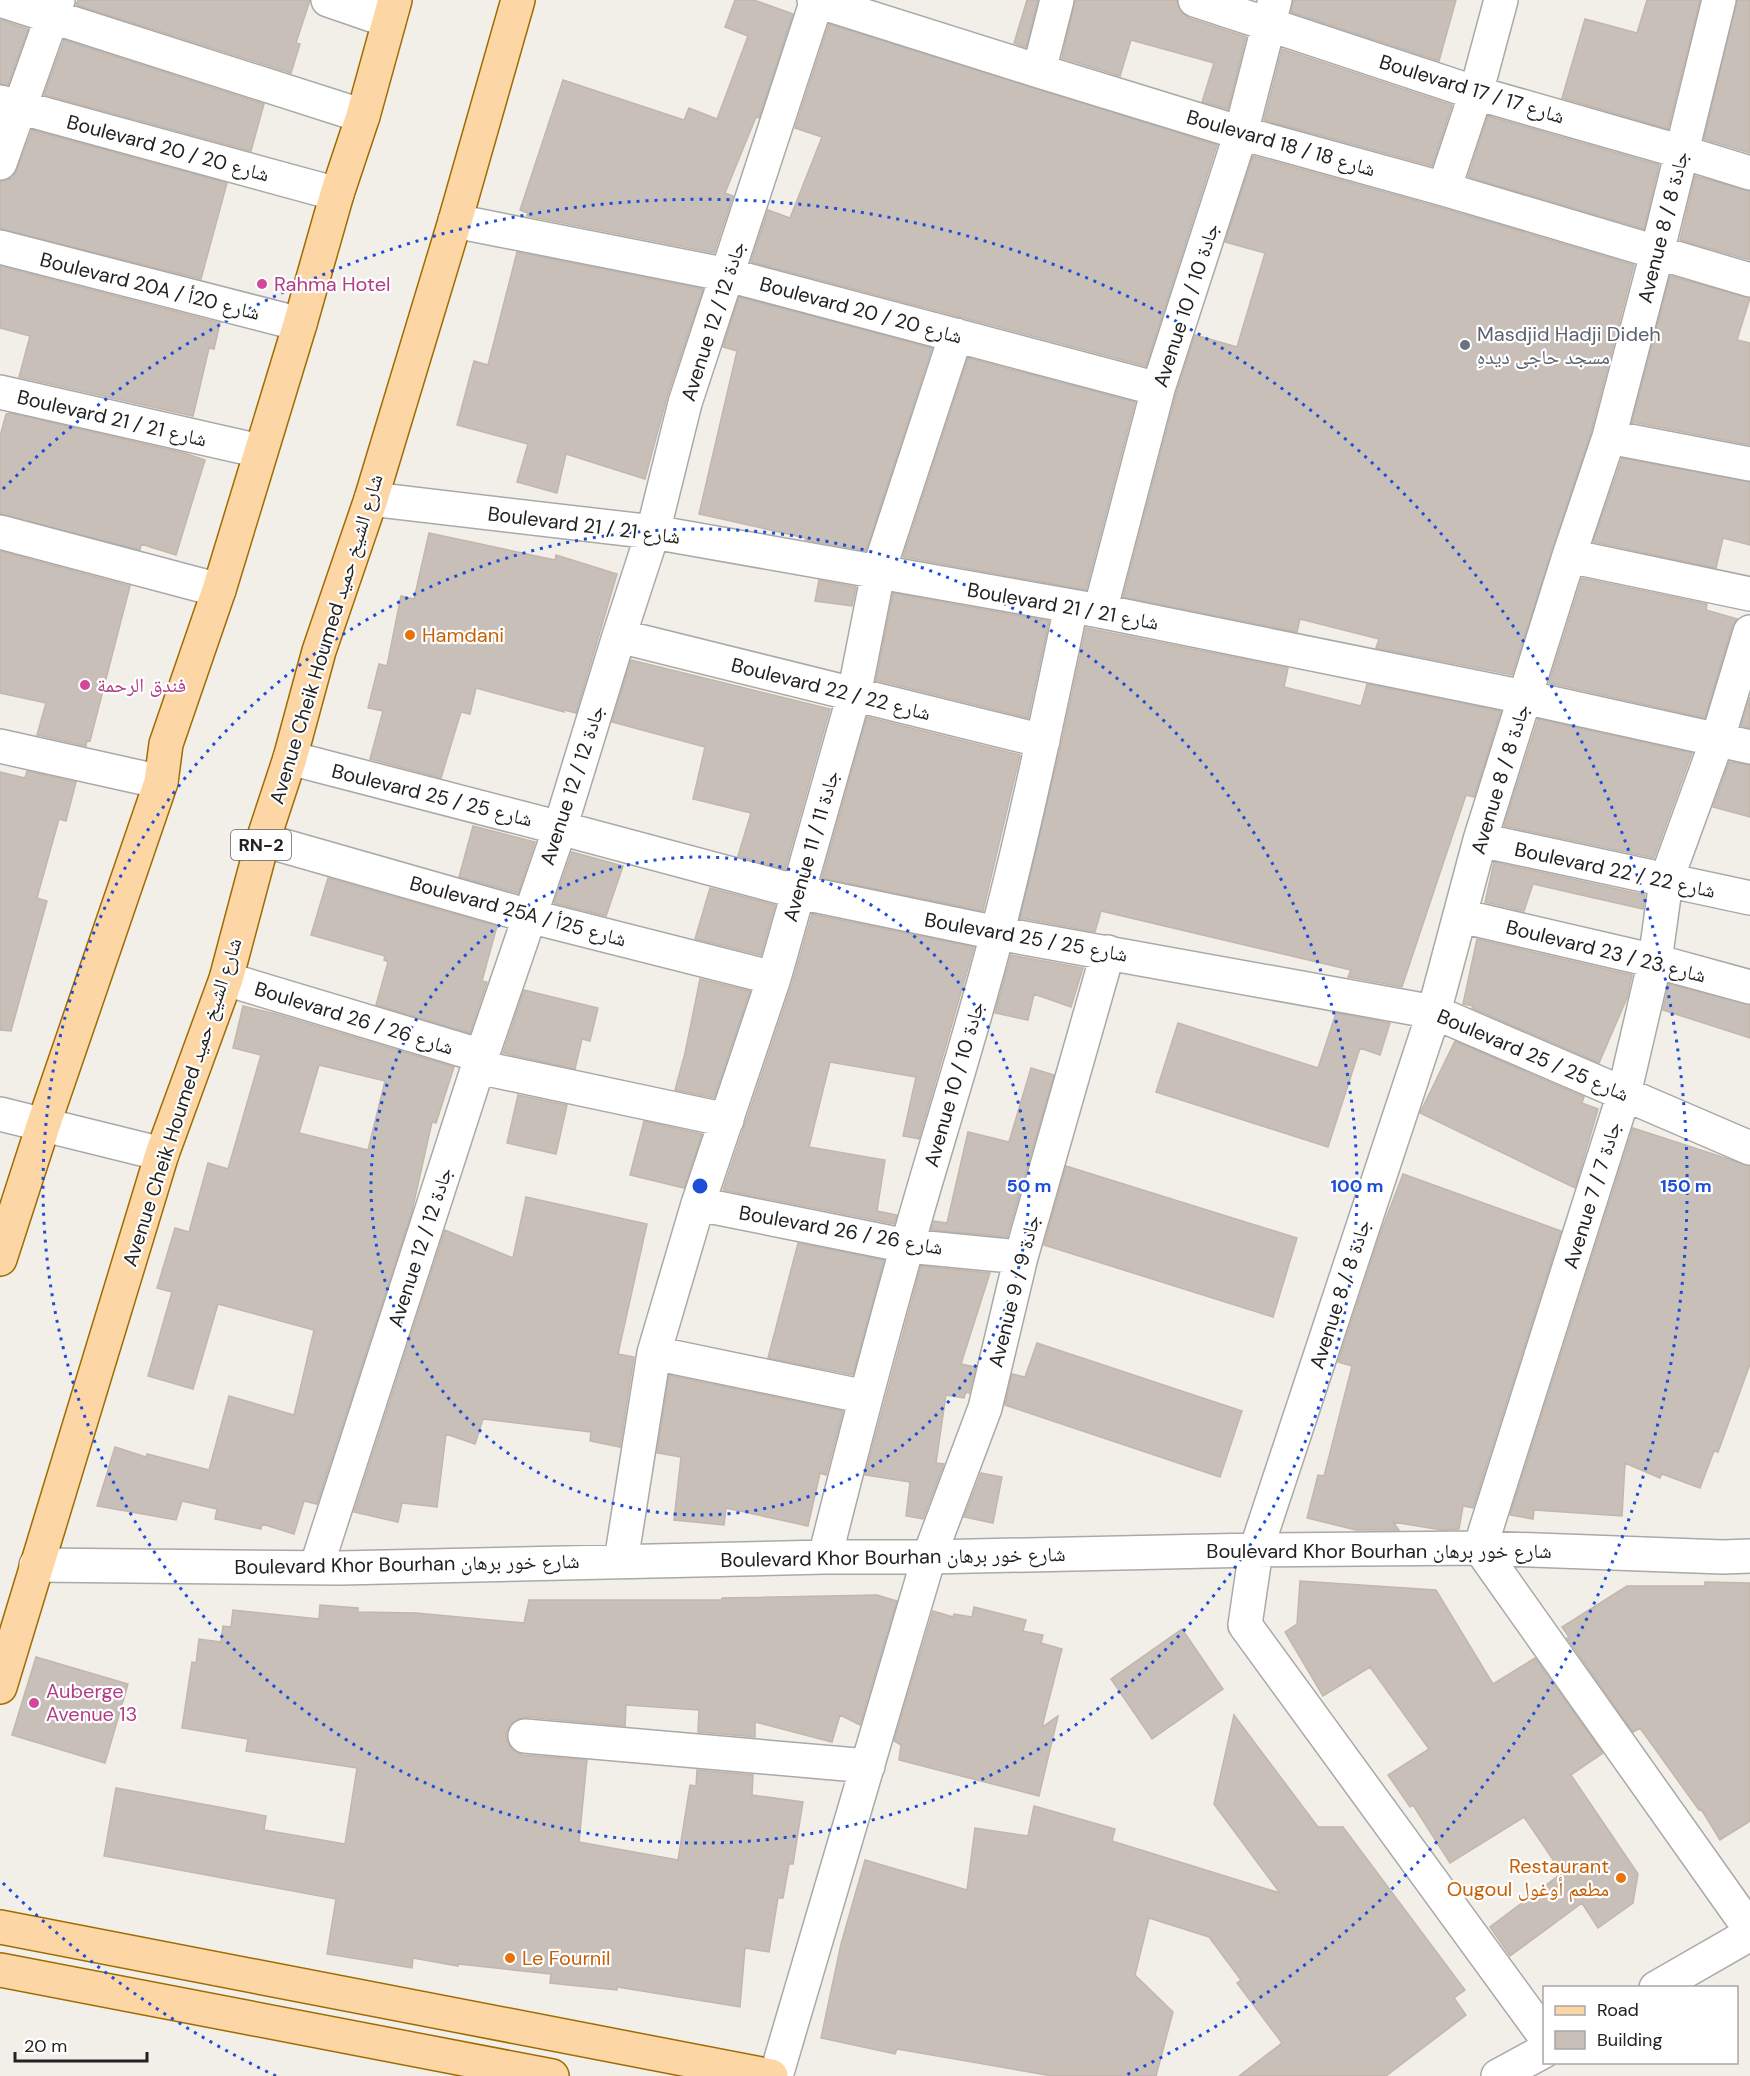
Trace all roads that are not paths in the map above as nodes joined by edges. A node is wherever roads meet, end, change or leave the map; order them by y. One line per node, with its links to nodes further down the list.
1 (0, 0): 9 (street)
2 (328, 0): 10 (street)
3 (518, 0): 22 (main road, Avenue Cheik Houmed شارع الشيخ حميد / RN-2)
4 (816, 0): 12 (street, Boulevard 18 / شارع 18); 25 (street, Avenue 12 / جادة 12)
5 (1057, 0): 12 (street)
6 (1195, 0): 11 (street, Boulevard 17 / شارع 17)
7 (1501, 0): 13 (street)
8 (1719, 0): 17 (street, Avenue 8 / جادة 8)
9 (55, 8): 14 (street); 15 (street)
10 (392, 11): 15 (main road)
11 (1272, 12): 13 (street, Boulevard 17 / شارع 17); 16 (street, Avenue 10 / جادة 10)
12 (1039, 71): 16 (street, Boulevard 18 / شارع 18)
13 (1476, 93): 17 (street, Boulevard 17 / شارع 17); 20 (street)
14 (10, 105): 18 (street); 21 (street, Boulevard 20 / شارع 20)
15 (363, 116): 21 (main road)
16 (1241, 133): 20 (street, Boulevard 18 / شارع 18); 29 (street, Avenue 10 / جادة 10)
17 (1682, 152): 19 (street, Boulevard 17 / شارع 17); 24 (street, Avenue 8 / جادة 8)
18 (0, 163)
19 (1750, 173)
20 (1444, 189): 24 (street, Boulevard 18 / شارع 18)
21 (337, 194): 27 (main road)
22 (455, 221): 25 (street, Boulevard 20 / شارع 20); 34 (main road, Avenue Cheik Houmed شارع الشيخ حميد / RN-2)
23 (0, 247): 27 (street, Boulevard 20A / شارع 20أ)
24 (1658, 253): 26 (street, Boulevard 18 / شارع 18); 31 (street, Avenue 8 / جادة 8)
25 (728, 275): 28 (street, Boulevard 20 / شارع 20); 36 (street, Avenue 12 / جادة 12)
26 (1750, 280)
27 (300, 324): 32 (main road)
28 (956, 335): 29 (street, Boulevard 20 / شارع 20); 38 (street, Avenue 11 / جادة 11)
29 (1158, 389): 41 (street, Avenue 10 / جادة 10)
30 (0, 392): 32 (street, Boulevard 21 / شارع 21)
31 (1609, 436): 33 (street); 37 (street, Avenue 8 / جادة 8)
32 (260, 451): 39 (main road)
33 (1750, 464)
34 (371, 499): 36 (street, Boulevard 21 / شارع 21); 50 (main road, Avenue Cheik Houmed شارع الشيخ حميد / RN-2)
35 (0, 532): 39 (street)
36 (653, 532): 38 (street, Boulevard 21 / شارع 21); 43 (street, Avenue 12 / جادة 12)
37 (1569, 556): 40 (street); 45 (street, Avenue 8 / جادة 8)
38 (878, 573): 41 (street, Boulevard 21 / شارع 21); 44 (street, Avenue 11 / جادة 11)
39 (219, 590): 51 (main road)
40 (1750, 594)
41 (1086, 609): 45 (street, Boulevard 21 / شارع 21); 47 (street, Avenue 10 / جادة 10)
42 (1750, 632): 46 (street, Avenue 7 / جادة 7)
43 (619, 636): 44 (street, Boulevard 22 / شارع 22); 52 (street, Avenue 12 / جادة 12)
44 (854, 695): 47 (street, Boulevard 22 / شارع 22); 56 (street, Avenue 11 / جادة 11)
45 (1524, 697): 46 (street, Boulevard 21 / شارع 21); 54 (street, Avenue 8 / جادة 8)
46 (1718, 738): 49 (street, Boulevard 21 / شارع 21); 55 (street, Avenue 7 / جادة 7)
47 (1043, 741): 60 (street, Avenue 10 / جادة 10)
48 (0, 746): 51 (street)
49 (1750, 747)
50 (290, 758): 52 (street, Boulevard 25 / شارع 25); 53 (main road, Avenue Cheik Houmed شارع الشيخ حميد / RN-2)
51 (161, 782): 71 (main road)
52 (560, 828): 56 (street, Boulevard 25 / شارع 25); 58 (street, Avenue 12 / جادة 12)
53 (263, 840): 58 (street, Boulevard 25A / شارع 25أ); 64 (main road, Avenue Cheik Houmed شارع الشيخ حميد / RN-2)
54 (1480, 840): 55 (street, Boulevard 22 / شارع 22); 59 (street, Avenue 8 / جادة 8)
55 (1666, 881): 57 (street, Boulevard 22 / شارع 22); 62 (street, Avenue 7 / جادة 7)
56 (799, 892): 60 (street, Boulevard 25 / شارع 25); 63 (street, Avenue 11 / جادة 11)
57 (1750, 898)
58 (529, 916): 63 (street, Boulevard 25A / شارع 25أ); 67 (street, Avenue 12 / جادة 12)
59 (1461, 916): 62 (street, Boulevard 23 / شارع 23); 66 (street, Avenue 8 / جادة 8)
60 (997, 933): 61 (street, Boulevard 25 / شارع 25); 75 (street, Avenue 10 / جادة 10)
61 (1108, 952): 66 (street, Boulevard 25 / شارع 25); 76 (street, Avenue 9 / جادة 9)
62 (1655, 961): 65 (street, Boulevard 23 / شارع 23); 68 (street, Avenue 7 / جادة 7)
63 (774, 978): 70 (street, Avenue 11 / جادة 11)
64 (226, 979): 67 (street, Boulevard 26 / شارع 26); 73 (main road, Avenue Cheik Houmed شارع الشيخ حميد / RN-2)
65 (1750, 987)
66 (1434, 1012): 68 (street, Boulevard 25 / شارع 25); 81 (street, Avenue 8 / جادة 8)
67 (480, 1061): 70 (street, Boulevard 26 / شارع 26); 87 (street, Avenue 12 / جادة 12)
68 (1623, 1094): 72 (street, Boulevard 25 / شارع 25); 80 (street, Avenue 7 / جادة 7)
69 (0, 1114): 71 (street)
70 (727, 1120): 74 (street, Avenue 11 / جادة 11)
71 (43, 1126): 73 (street); 77 (main road)
72 (1750, 1148)
73 (162, 1154): 86 (main road, Avenue Cheik Houmed شارع الشيخ حميد / RN-2)
74 (698, 1204): 75 (street, Boulevard 26 / شارع 26); 78 (street, Avenue 11 / جادة 11)
75 (907, 1246): 76 (street, Boulevard 26 / شارع 26); 79 (street, Avenue 10 / جادة 10)
76 (1021, 1257): 84 (street, Avenue 9 / جادة 9)
77 (0, 1259)
78 (654, 1353): 79 (street); 85 (street, Avenue 11 / جادة 11)
79 (866, 1396): 83 (street, Avenue 10 / جادة 10)
80 (1480, 1548): 81 (street, Boulevard Khor Bourhan شارع خور برهان); 82 (street, Boulevard Khor Bourhan شارع خور برهان); 92 (street)
81 (1256, 1550): 84 (street, Boulevard Khor Bourhan شارع خور برهان); 96 (street, Avenue 8 / جادة 8)
82 (1750, 1556)
83 (825, 1557): 84 (street, Boulevard Khor Bourhan شارع خور برهان); 85 (street, Boulevard Khor Bourhan شارع خور برهان)
84 (929, 1557): 90 (street, Avenue 9 / جادة 9)
85 (621, 1561): 87 (street, Boulevard Khor Bourhan شارع خور برهان)
86 (36, 1565): 87 (street, Boulevard Khor Bourhan شارع خور برهان); 88 (main road, Avenue Cheik Houmed شارع الشيخ حميد / RN-2)
87 (315, 1568)
88 (0, 1687)
89 (525, 1736): 90 (street)
90 (868, 1766): 100 (street, Avenue 9 / جادة 9)
91 (0, 1927): 99 (main road)
92 (1750, 1929)
93 (1750, 1934): 95 (street)
94 (0, 1970): 98 (main road)
95 (1659, 1986)
96 (1543, 2032)
97 (1543, 2052): 101 (street)
98 (552, 2076)
99 (771, 2076)
100 (776, 2076)
101 (1498, 2076)

